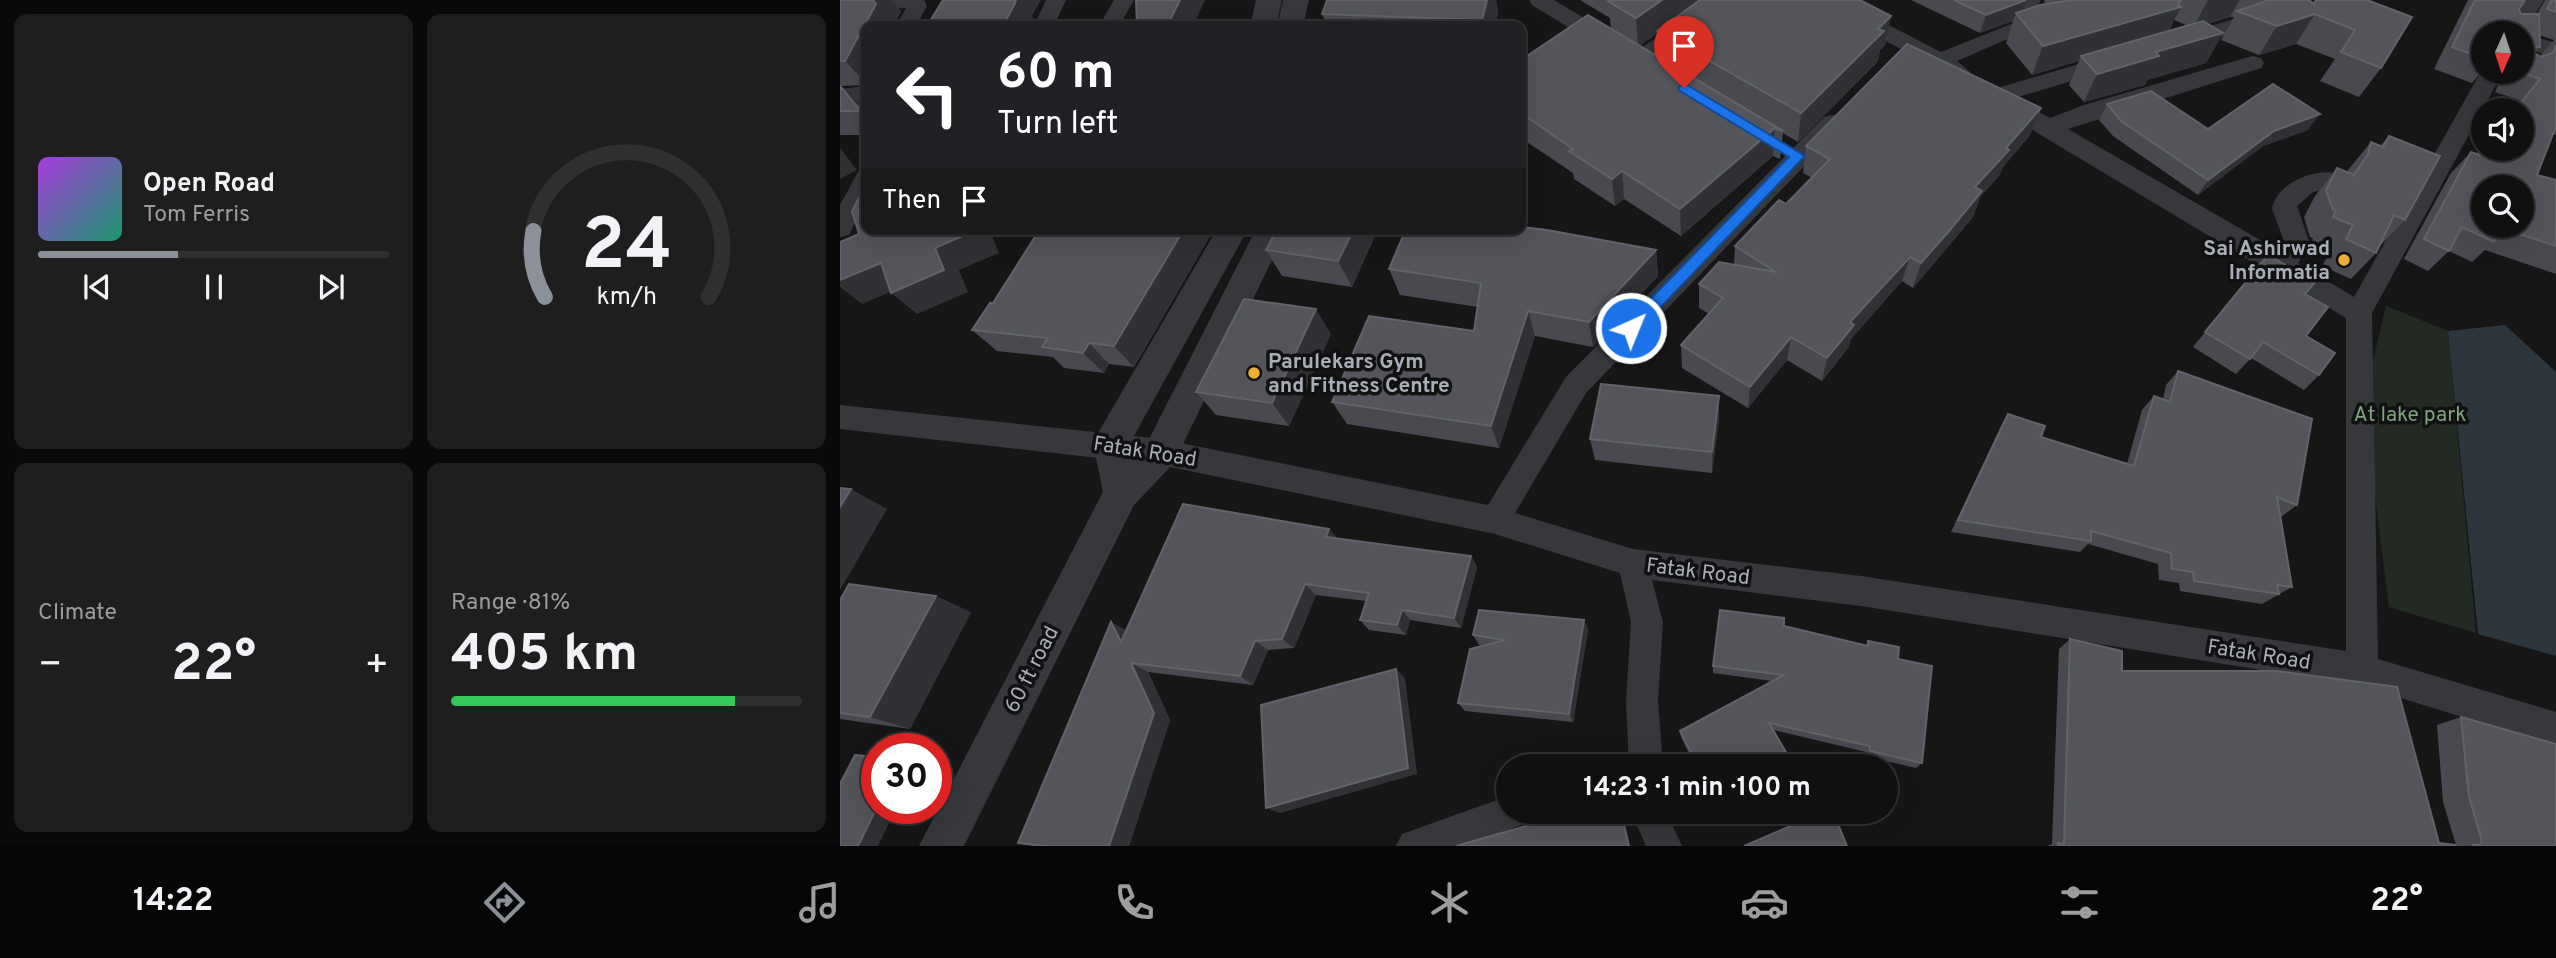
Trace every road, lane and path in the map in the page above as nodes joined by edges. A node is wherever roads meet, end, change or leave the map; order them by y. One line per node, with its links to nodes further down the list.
1 (1056, 0): 13 (street)
2 (1125, 0): 14 (street)
3 (1269, 0): 15 (street)
4 (1296, 0): 16 (street)
5 (1539, 0): 25 (street)
6 (1725, 0): 25 (street)
7 (2092, 0): 19 (street)
8 (2534, 0): 17 (street)
9 (1833, 2): 20 (street)
10 (2021, 3): 19 (street)
11 (840, 4): 12 (street)
12 (909, 21)
13 (1046, 21)
14 (1112, 21)
15 (1264, 21)
16 (1291, 21)
17 (2528, 21)
18 (2238, 25): 22 (street)
19 (2044, 30): 28 (street)
20 (1911, 44): 26 (street); 28 (street)
21 (2534, 46): 23 (street)
22 (2162, 47)
23 (2556, 51)
24 (2124, 58): 32 (street)
25 (1639, 60): 29 (street)
26 (1892, 63)
27 (2253, 63): 35 (street)
28 (1946, 65): 32 (street)
29 (1661, 74)
30 (2485, 84): 44 (street)
31 (861, 95): 33 (street)
32 (1995, 96): 35 (street)
33 (840, 97)
34 (1845, 110): 37 (street)
35 (2047, 128): 43 (street)
36 (1775, 143): 37 (street)
37 (1798, 156): 49 (street)
38 (2331, 180): 43 (street)
39 (861, 188): 40 (street)
40 (840, 228)
41 (1230, 235): 46 (street)
42 (1269, 235): 47 (street, 60 ft road)
43 (2283, 266): 44 (street)
44 (2359, 313): 51 (street)
45 (840, 417): 46 (street, Fatak Road)
46 (1111, 444): 47 (street, Fatak Road); 48 (street)
47 (1161, 452): 48 (street, 60 ft road); 49 (street, Fatak Road)
48 (1121, 493): 57 (street, 60 ft road)
49 (1496, 520): 50 (street, Fatak Road)
50 (1633, 563): 51 (street, Fatak Road); 54 (street)
51 (2376, 674): 52 (street); 53 (street, Fatak Road)
52 (2400, 717)
53 (2556, 729)
54 (1644, 754)
55 (1496, 818): 58 (street)
56 (1654, 824): 59 (street)
57 (941, 846)
58 (1414, 846)
59 (1664, 846)

